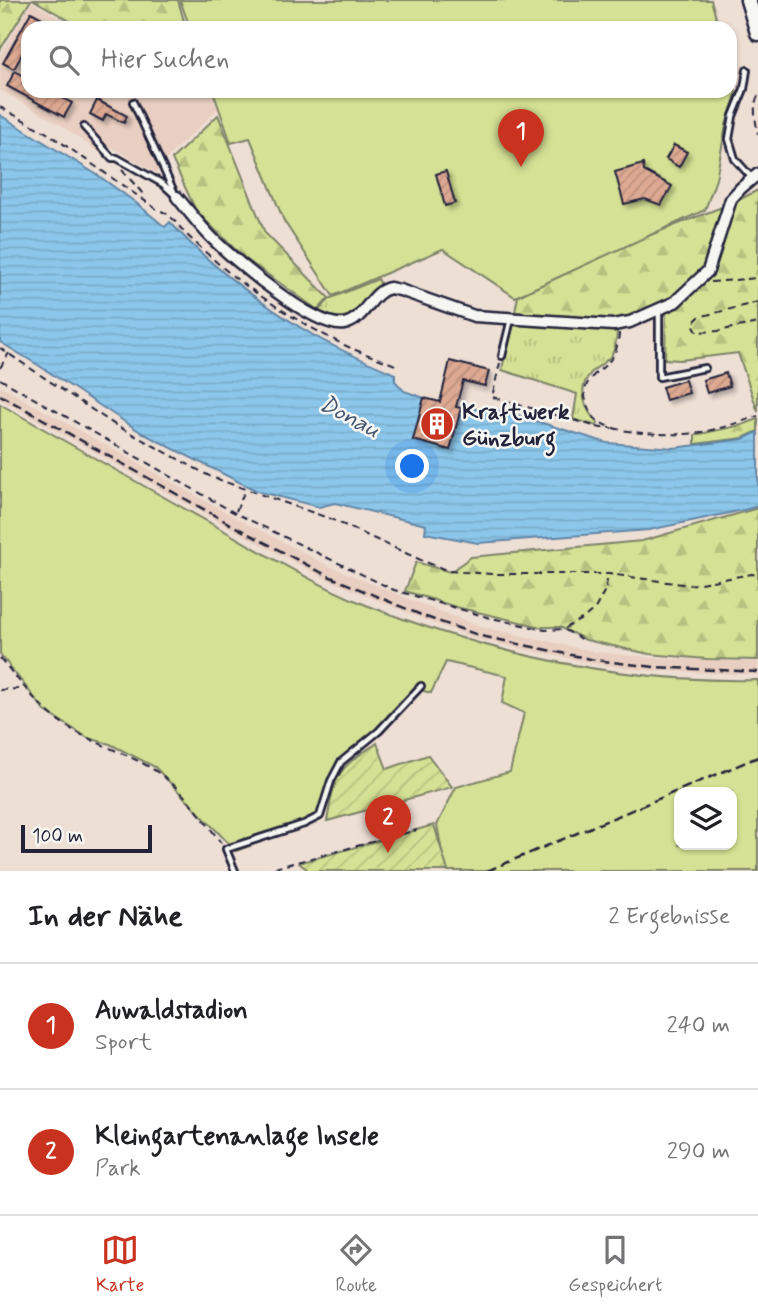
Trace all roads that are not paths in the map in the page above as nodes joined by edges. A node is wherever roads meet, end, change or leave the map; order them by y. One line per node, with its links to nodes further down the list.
1 (748, 0): 2 (main road)
2 (758, 33)
3 (747, 69): 6 (lane)
4 (133, 102): 7 (lane)
5 (84, 127): 7 (lane)
6 (756, 177): 8 (street)
7 (177, 197): 9 (street)
8 (659, 310): 9 (street); 11 (lane)
9 (511, 318): 10 (lane)
10 (502, 356)
11 (705, 368)
12 (421, 686): 13 (lane)
13 (235, 871)

